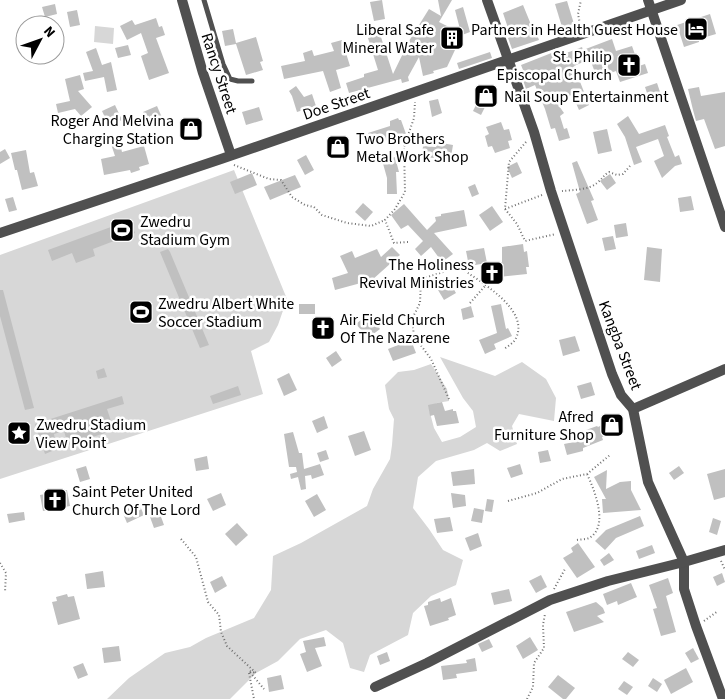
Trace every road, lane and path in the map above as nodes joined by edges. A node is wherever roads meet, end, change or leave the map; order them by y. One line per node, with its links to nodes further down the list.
1 (182, 0): 12 (street, Rancy Street)
2 (204, 0): 9 (lane)
3 (487, 0): 8 (street, Kangba Street)
4 (581, 0): 7 (path)
5 (681, 0): 6 (street, Doe Street)
6 (649, 5): 7 (street, Doe Street); 18 (street)
7 (582, 34): 8 (street, Doe Street)
8 (508, 59): 10 (street, Doe Street); 11 (street, Kangba Street)
9 (252, 81)
10 (415, 92): 12 (street, Doe Street); 17 (path)
11 (534, 132): 15 (street, Kangba Street); 16 (path)
12 (231, 155): 13 (street, Doe Street)
13 (221, 159): 17 (path); 20 (street, Doe Street)
14 (630, 166): 15 (path)
15 (552, 192): 16 (path); 19 (street, Kangba Street)
16 (505, 209): 19 (path)
17 (385, 220): 21 (path)
18 (725, 227)
19 (566, 231): 27 (street, Kangba Street)
20 (0, 232)
21 (408, 242)
22 (485, 286): 23 (path); 24 (path); 26 (path)
23 (470, 303)
24 (504, 349)
25 (725, 370): 27 (street)
26 (449, 399)
27 (633, 409): 34 (street, Kangba Street)
28 (610, 455): 29 (path)
29 (587, 474): 30 (path); 32 (path)
30 (508, 501)
31 (181, 539): 41 (path)
32 (577, 540)
33 (725, 550): 34 (street)
34 (684, 562): 38 (street); 40 (street, Kangba Street)
35 (0, 563): 37 (path)
36 (566, 569): 38 (path)
37 (6, 592)
38 (547, 601): 42 (street); 45 (path)
39 (718, 611): 40 (path)
40 (696, 626): 46 (street, Kangba Street)
41 (249, 670): 43 (path); 44 (path)
42 (375, 687)
43 (264, 689)
44 (254, 699)
45 (527, 699)
46 (723, 699)

